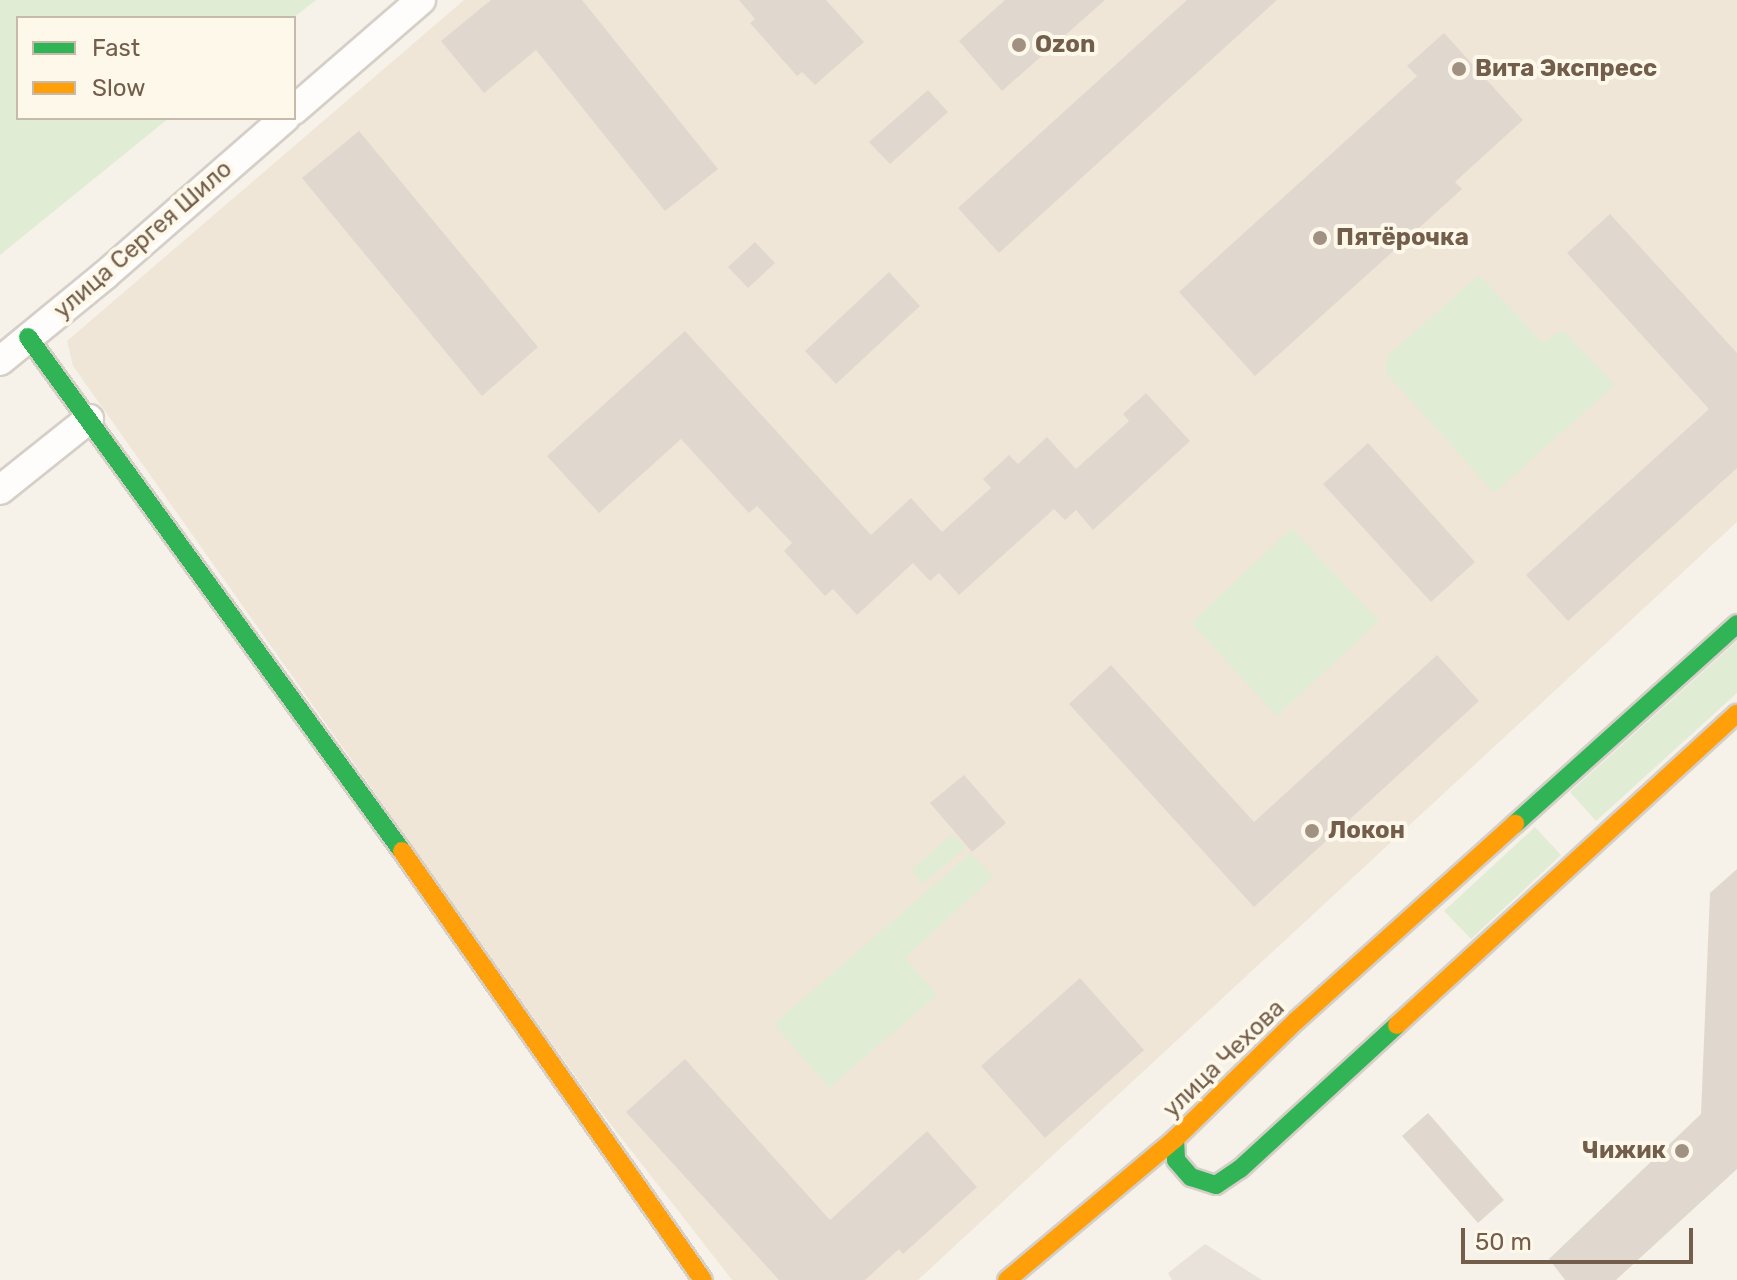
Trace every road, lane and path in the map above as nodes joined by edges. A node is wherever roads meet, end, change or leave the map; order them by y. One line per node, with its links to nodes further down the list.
1 (421, 0): 2 (street)
2 (296, 108)
3 (283, 120): 4 (street, улица Сергея Шило)
4 (28, 337): 5 (street, улица Сергея Шило); 6 (street)
5 (0, 361)
6 (89, 419): 7 (street); 11 (street)
7 (0, 490)
8 (1737, 624): 10 (street, улица Чехова)
9 (1737, 713): 10 (street, улица Чехова)
10 (1175, 1139): 12 (street)
11 (703, 1280)
12 (1007, 1280)

